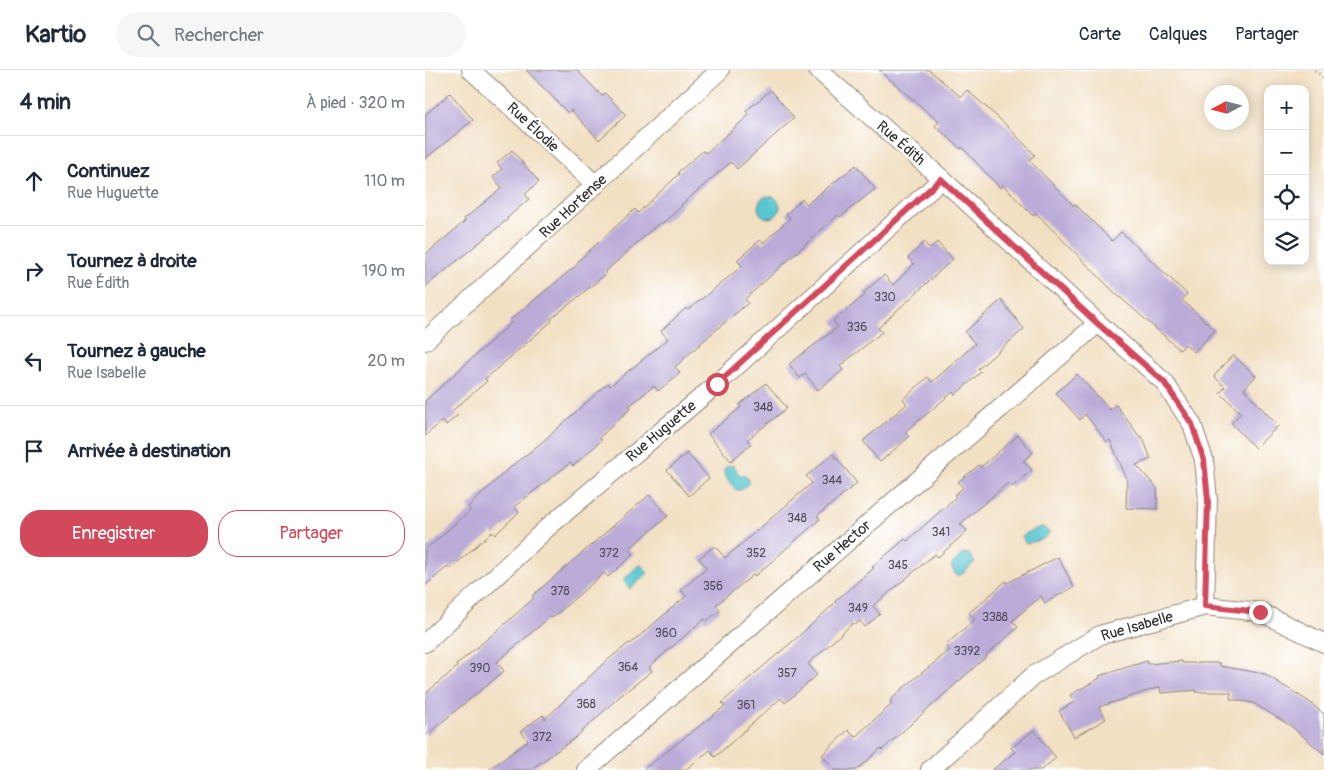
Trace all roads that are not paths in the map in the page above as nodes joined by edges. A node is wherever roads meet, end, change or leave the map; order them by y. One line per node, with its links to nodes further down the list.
1 (471, 70): 5 (street, Rue Élodie)
2 (720, 70): 5 (street, Rue Hortense)
3 (817, 70): 4 (street, Rue Édith)
4 (941, 179): 6 (street, Rue Édith); 9 (street, Rue Huguette)
5 (596, 185): 7 (street, Rue Hortense)
6 (1097, 323): 8 (street, Rue Édith); 11 (street, Rue Hector)
7 (425, 341)
8 (1205, 606): 10 (street, Rue Isabelle); 12 (street, Rue Isabelle)
9 (425, 643)
10 (1324, 643)
11 (586, 770)
12 (930, 770)

